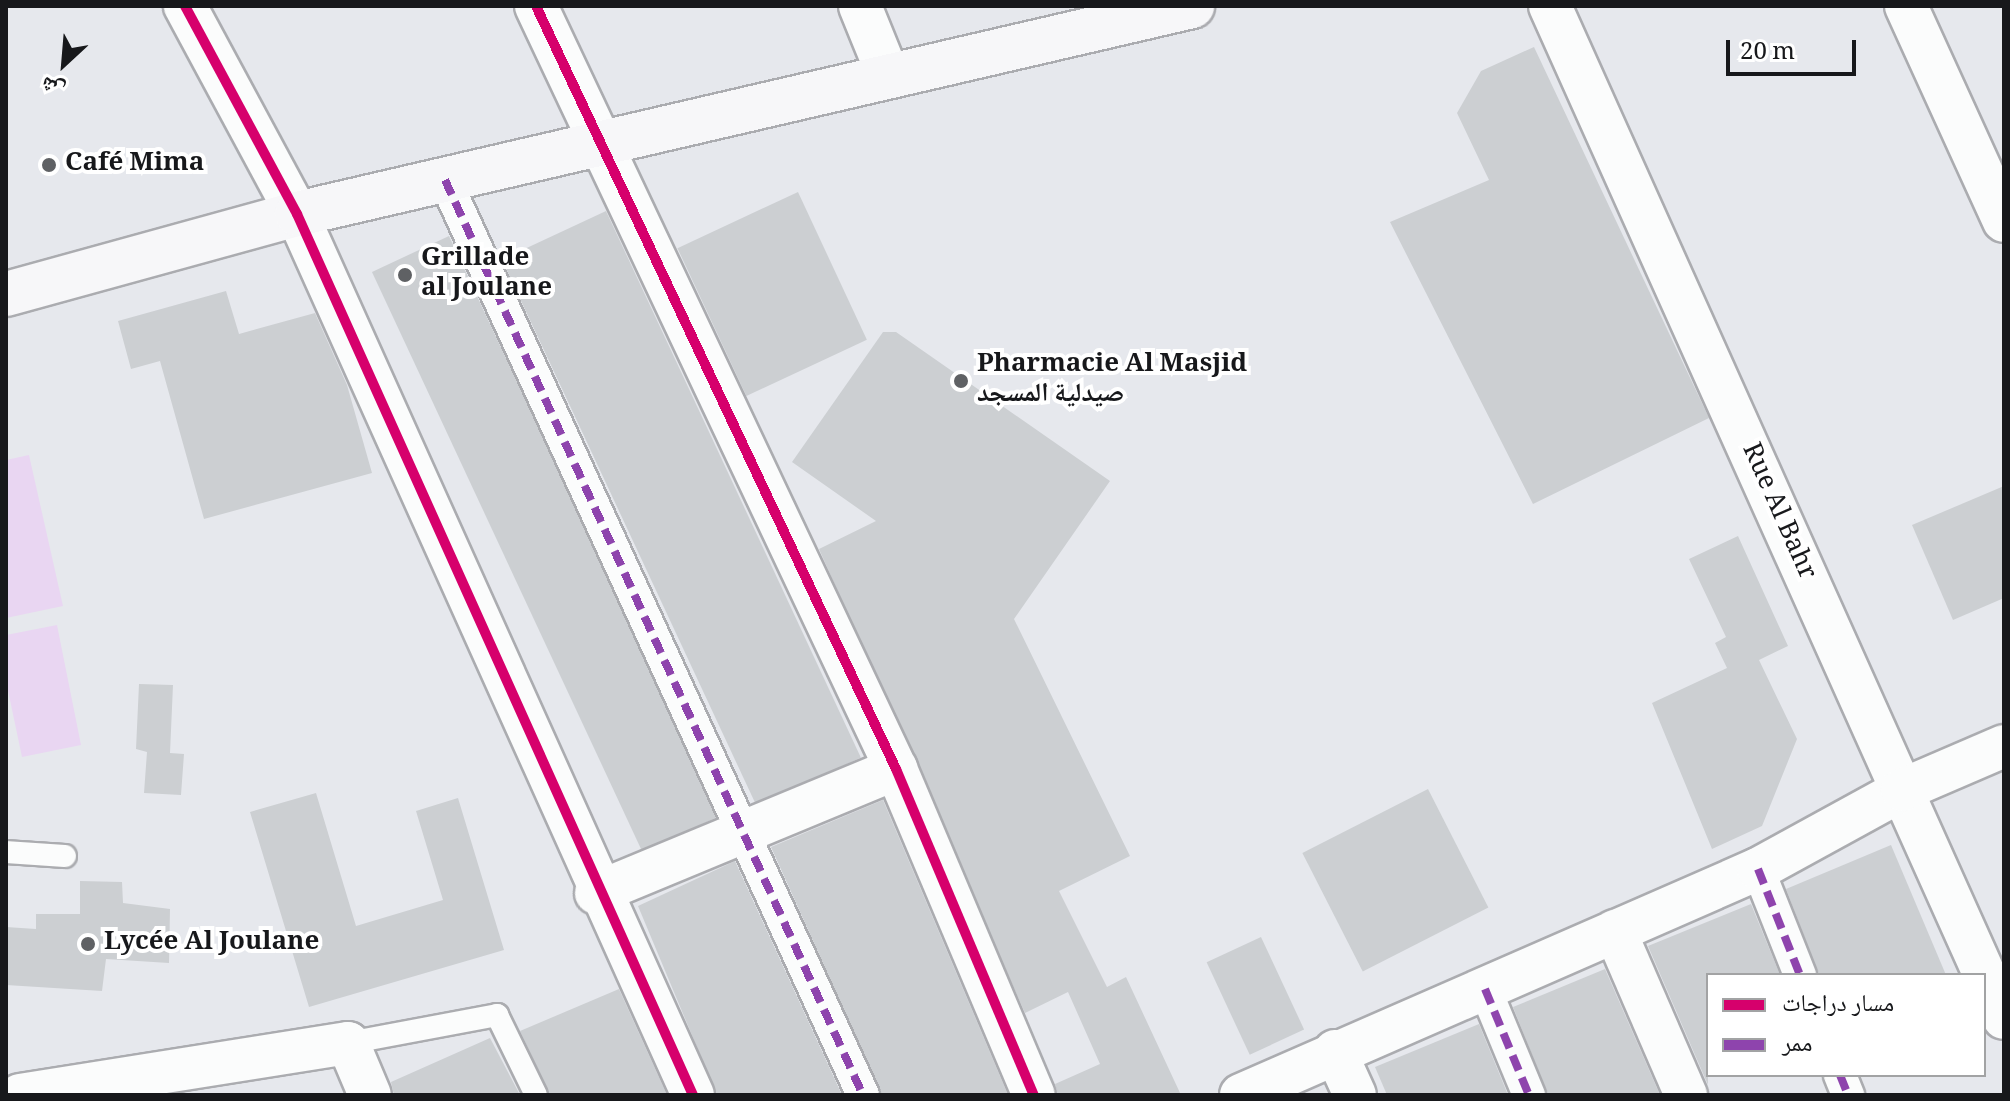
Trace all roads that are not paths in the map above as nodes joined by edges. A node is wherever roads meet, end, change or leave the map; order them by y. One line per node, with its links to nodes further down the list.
1 (185, 6): 10 (street)
2 (536, 6): 8 (street)
3 (860, 6): 7 (street)
4 (1192, 6): 7 (main road)
5 (1550, 6): 15 (street, Rue Al Bahr)
6 (1906, 6): 11 (street)
7 (888, 75): 8 (main road)
8 (601, 141): 9 (main road); 14 (street)
9 (445, 180): 10 (main road); 16 (street)
10 (297, 214): 12 (main road); 20 (street)
11 (2004, 221)
12 (6, 294)
13 (2004, 746): 15 (street)
14 (896, 769): 16 (street); 35 (street)
15 (1902, 790): 19 (street); 23 (street, Rue Al Bahr)
16 (746, 834): 20 (street); 34 (street)
17 (6, 852): 18 (lane)
18 (65, 856)
19 (1758, 869): 21 (street); 22 (street)
20 (596, 893): 33 (street)
21 (1615, 931): 25 (street); 39 (street)
22 (1799, 973)
23 (1984, 973)
24 (1986, 978): 26 (street, Rue Al Bahr)
25 (1485, 989): 28 (street); 38 (street)
26 (2004, 1018)
27 (348, 1043): 29 (street); 31 (street); 32 (lane)
28 (1335, 1051): 36 (street); 37 (street)
29 (196, 1081): 30 (street)
30 (25, 1094)
31 (370, 1095)
32 (536, 1095)
33 (693, 1095)
34 (863, 1095)
35 (1034, 1095)
36 (1241, 1095)
37 (1355, 1095)
38 (1529, 1095)
39 (1686, 1095)

